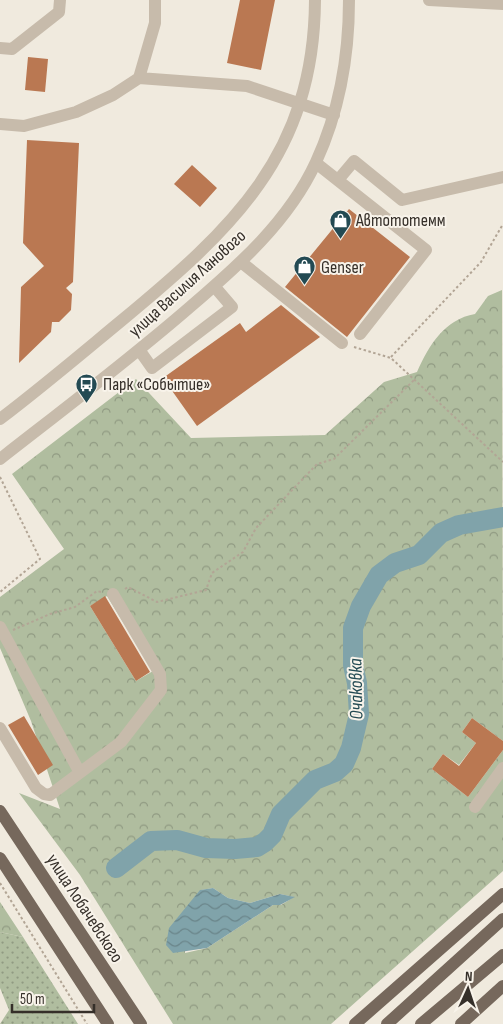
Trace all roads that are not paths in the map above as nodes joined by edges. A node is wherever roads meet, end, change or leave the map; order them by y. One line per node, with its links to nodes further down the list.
1 (60, 0): 7 (street)
2 (155, 0): 8 (street)
3 (315, 0): 9 (street, улица Василия Ланового)
4 (349, 0): 10 (street, улица Василия Ланового)
5 (429, 0): 6 (street)
6 (503, 4)
7 (0, 48)
8 (139, 78): 9 (street); 11 (street)
9 (300, 104): 10 (street); 20 (street, улица Василия Ланового)
10 (334, 115): 12 (street, улица Василия Ланового)
11 (0, 124)
12 (316, 163): 14 (street); 15 (street, улица Василия Ланового)
13 (503, 177): 14 (street)
14 (338, 180): 17 (street)
15 (241, 262): 16 (street, улица Василия Ланового); 18 (street)
16 (214, 286): 19 (street, улица Василия Ланового); 19 (street)
17 (360, 334)
18 (342, 344)
19 (140, 351): 21 (street, улица Василия Ланового)
20 (0, 419)
21 (0, 458)
22 (113, 594): 26 (street)
23 (2, 631): 26 (street)
24 (0, 728): 26 (street)
25 (503, 768): 27 (street)
26 (79, 771)
27 (476, 807)
28 (0, 811): 35 (main road, улица Лобачевского)
29 (0, 858): 34 (main road)
30 (503, 894): 36 (main road)
31 (503, 919): 37 (main road)
32 (503, 955): 38 (main road)
33 (503, 986): 39 (main road)
34 (108, 1024)
35 (141, 1024)
36 (355, 1024)
37 (387, 1024)
38 (421, 1024)
39 (461, 1024)

